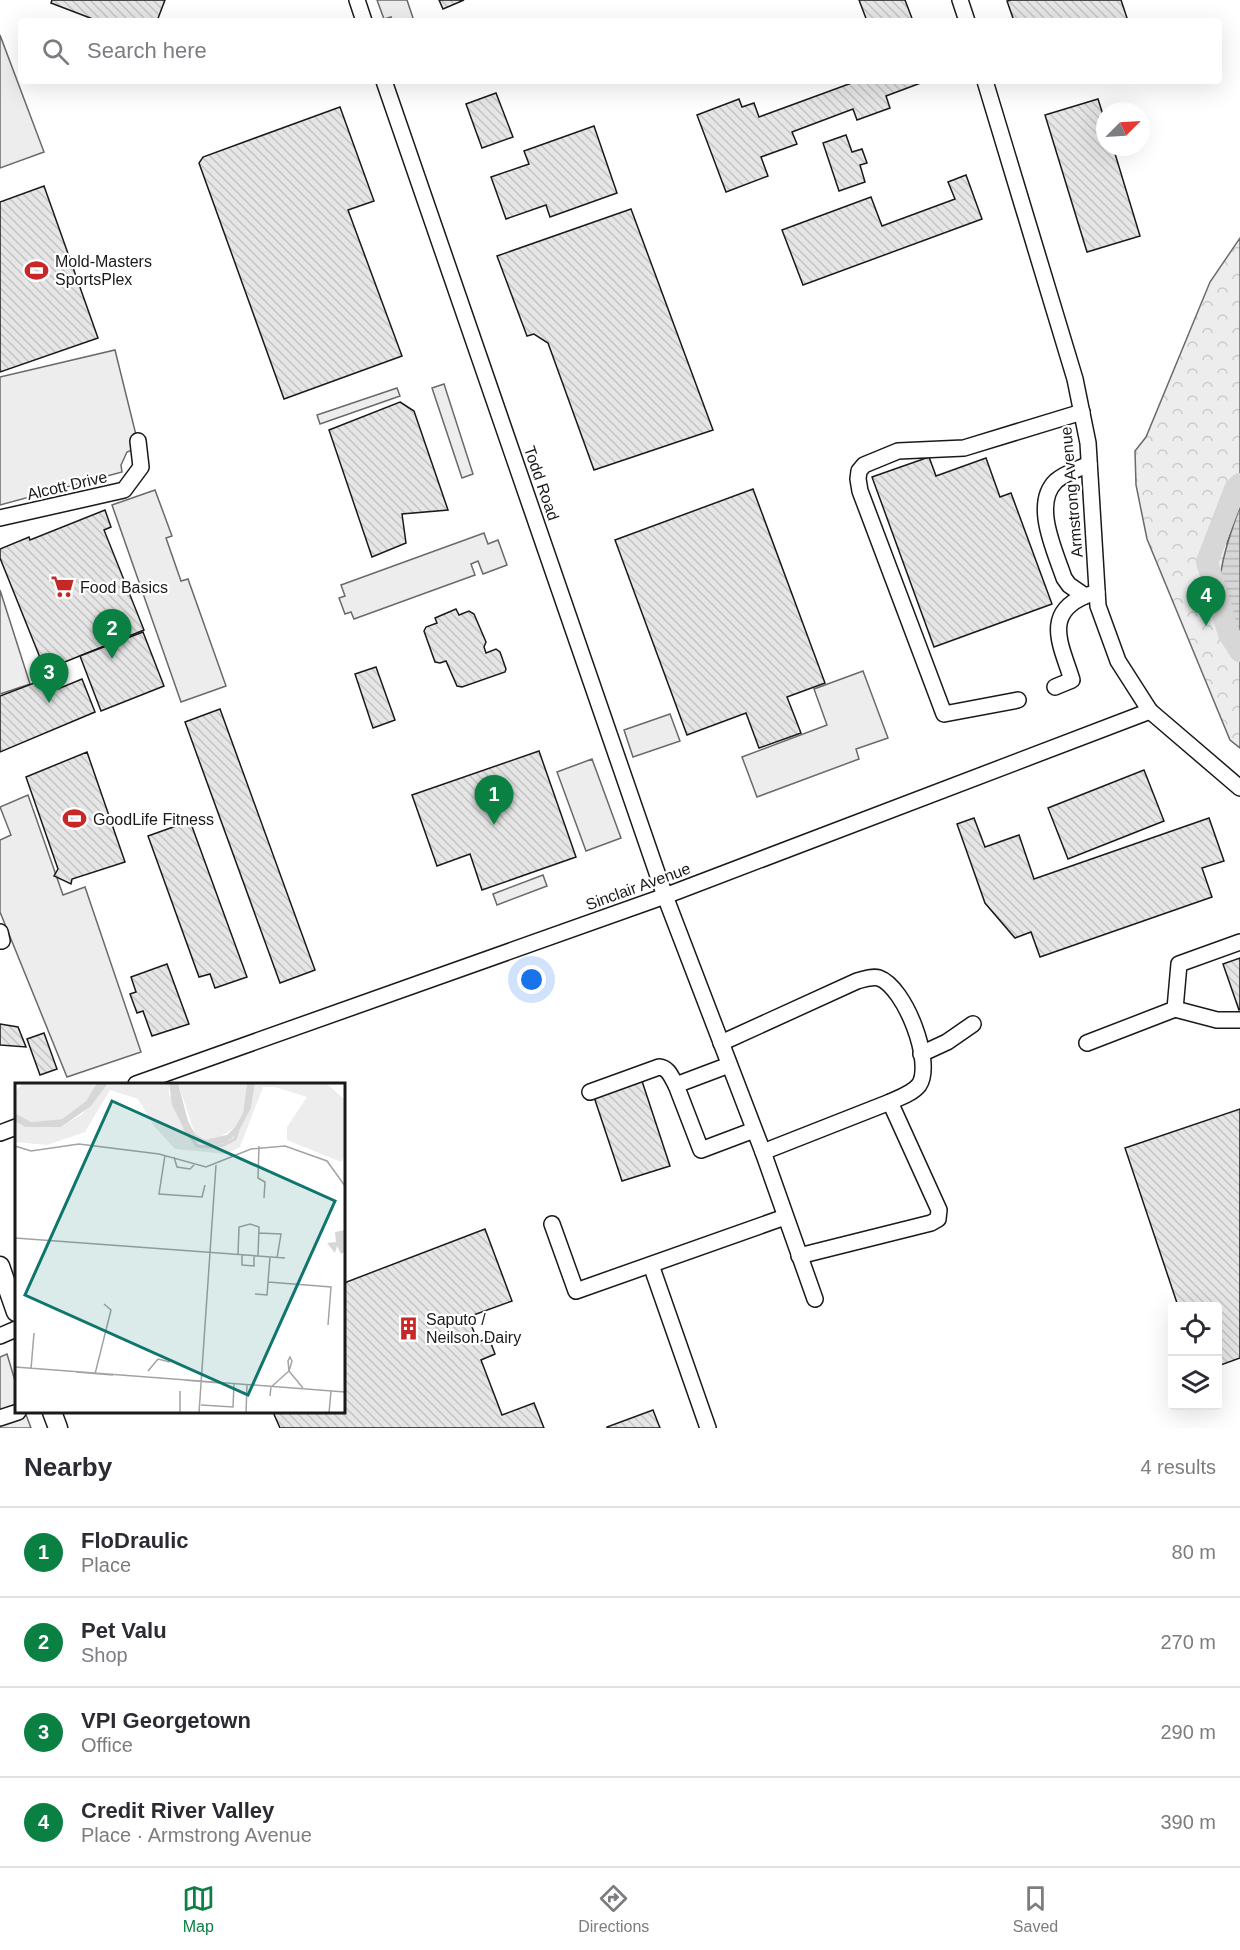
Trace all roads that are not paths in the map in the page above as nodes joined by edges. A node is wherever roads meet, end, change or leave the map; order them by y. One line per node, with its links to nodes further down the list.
1 (357, 0): 3 (street)
2 (960, 0): 4 (street)
3 (363, 18)
4 (966, 18)
5 (385, 84): 16 (street, Todd Road)
6 (986, 84): 7 (street, Armstrong Avenue)
7 (1082, 412): 9 (street, Armstrong Avenue); 13 (street)
8 (138, 441): 10 (street, Alcott Drive)
9 (1089, 464): 11 (street, Armstrong Avenue); 11 (street)
10 (0, 518)
11 (1091, 594): 12 (street); 14 (street, Armstrong Avenue)
12 (1055, 687)
13 (1018, 700)
14 (1150, 711): 15 (street, Armstrong Avenue); 16 (street, Sinclair Avenue)
15 (1240, 788)
16 (665, 896): 23 (street, Todd Road); 27 (street, Sinclair Avenue)
17 (0, 932): 18 (street)
18 (0, 941)
19 (1240, 942): 20 (street)
20 (1175, 1009): 21 (street); 24 (street)
21 (1240, 1020)
22 (973, 1024): 25 (street)
23 (721, 1043): 25 (street); 26 (street, Todd Road)
24 (1087, 1043)
25 (921, 1054): 30 (street)
26 (729, 1065): 28 (street); 32 (street, Todd Road)
27 (139, 1083)
28 (675, 1085): 29 (street); 32 (street)
29 (590, 1092)
30 (890, 1102): 34 (street); 37 (street)
31 (15, 1127): 33 (street)
32 (754, 1131): 34 (street, Todd Road)
33 (0, 1133)
34 (763, 1152): 35 (street, Todd Road)
35 (785, 1217): 37 (street, Todd Road); 38 (street)
36 (552, 1224): 38 (street)
37 (800, 1256): 40 (street, Todd Road)
38 (651, 1265): 48 (street)
39 (0, 1266): 41 (main road)
40 (815, 1299)
41 (15, 1309)
42 (15, 1329): 43 (street)
43 (0, 1336)
44 (15, 1413): 46 (street)
45 (52, 1413): 47 (main road)
46 (0, 1418)
47 (58, 1428)
48 (708, 1428)

